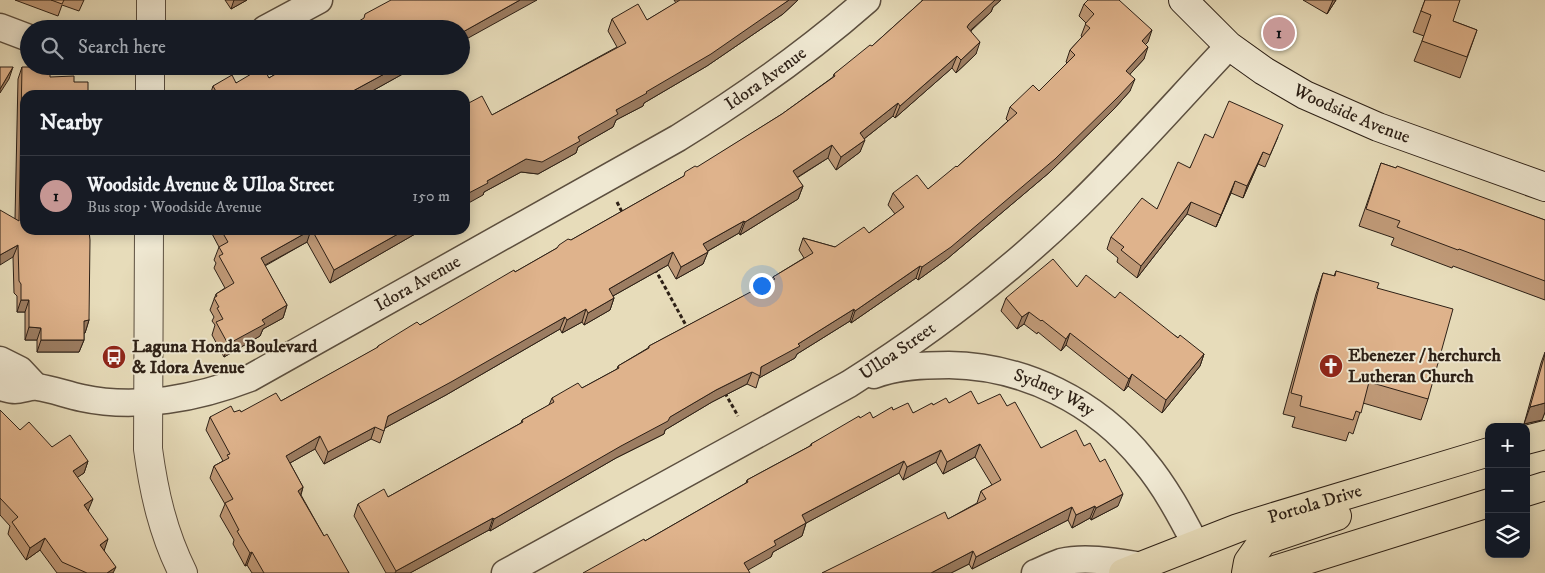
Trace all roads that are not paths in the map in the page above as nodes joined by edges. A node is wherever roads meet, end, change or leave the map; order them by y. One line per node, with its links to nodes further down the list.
1 (151, 0): 5 (main road)
2 (319, 0): 6 (street)
3 (867, 0): 18 (street, Idora Avenue)
4 (1183, 0): 9 (main road, Woodside Avenue)
5 (150, 20)
6 (282, 20)
7 (0, 27): 8 (street)
8 (20, 35)
9 (1229, 46): 12 (main road, Woodside Avenue); 15 (street, Ulloa Street)
10 (150, 75): 11 (main road)
11 (150, 90)
12 (1545, 187)
13 (149, 235): 18 (main road)
14 (0, 360): 16 (street, Idora Avenue)
15 (849, 384): 24 (street, Sydney Way); 27 (street, Ulloa Street)
16 (35, 386): 17 (street, Idora Avenue); 18 (street, Idora Avenue)
17 (0, 387)
18 (147, 402): 26 (main road)
19 (1485, 453): 24 (main road, Portola Drive)
20 (1485, 469): 29 (main road)
21 (1545, 486): 22 (main road)
22 (1530, 491)
23 (1485, 504): 30 (main road)
24 (1196, 545): 25 (main road, Portola Drive)
25 (1133, 569): 28 (street, Portola Drive)
26 (183, 573)
27 (505, 573)
28 (1035, 573)
29 (1246, 573)
30 (1265, 573)

